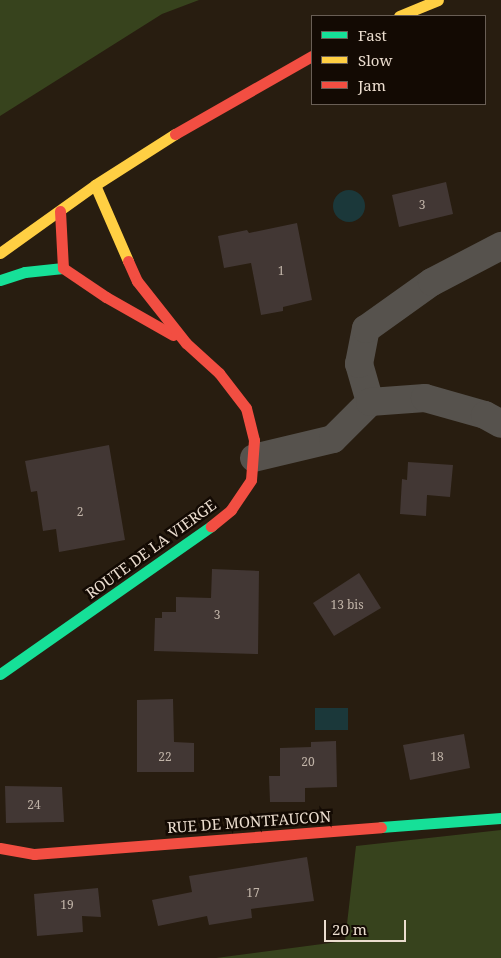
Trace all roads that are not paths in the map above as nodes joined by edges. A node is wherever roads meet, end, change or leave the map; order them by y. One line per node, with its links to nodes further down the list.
1 (438, 0): 2 (street)
2 (401, 15)
3 (311, 57): 4 (street)
4 (95, 185): 5 (street); 10 (street)
5 (60, 211): 7 (street); 8 (street)
6 (501, 246): 11 (street)
7 (0, 253)
8 (63, 268): 9 (street); 10 (street)
9 (0, 280)
10 (186, 343): 13 (street, ROUTE DE LA VIERGE)
11 (370, 402): 12 (street); 13 (street)
12 (501, 424)
13 (254, 458): 14 (street, ROUTE DE LA VIERGE)
14 (0, 674)
15 (501, 818): 16 (street, RUE DE MONTFAUCON)
16 (0, 848)

